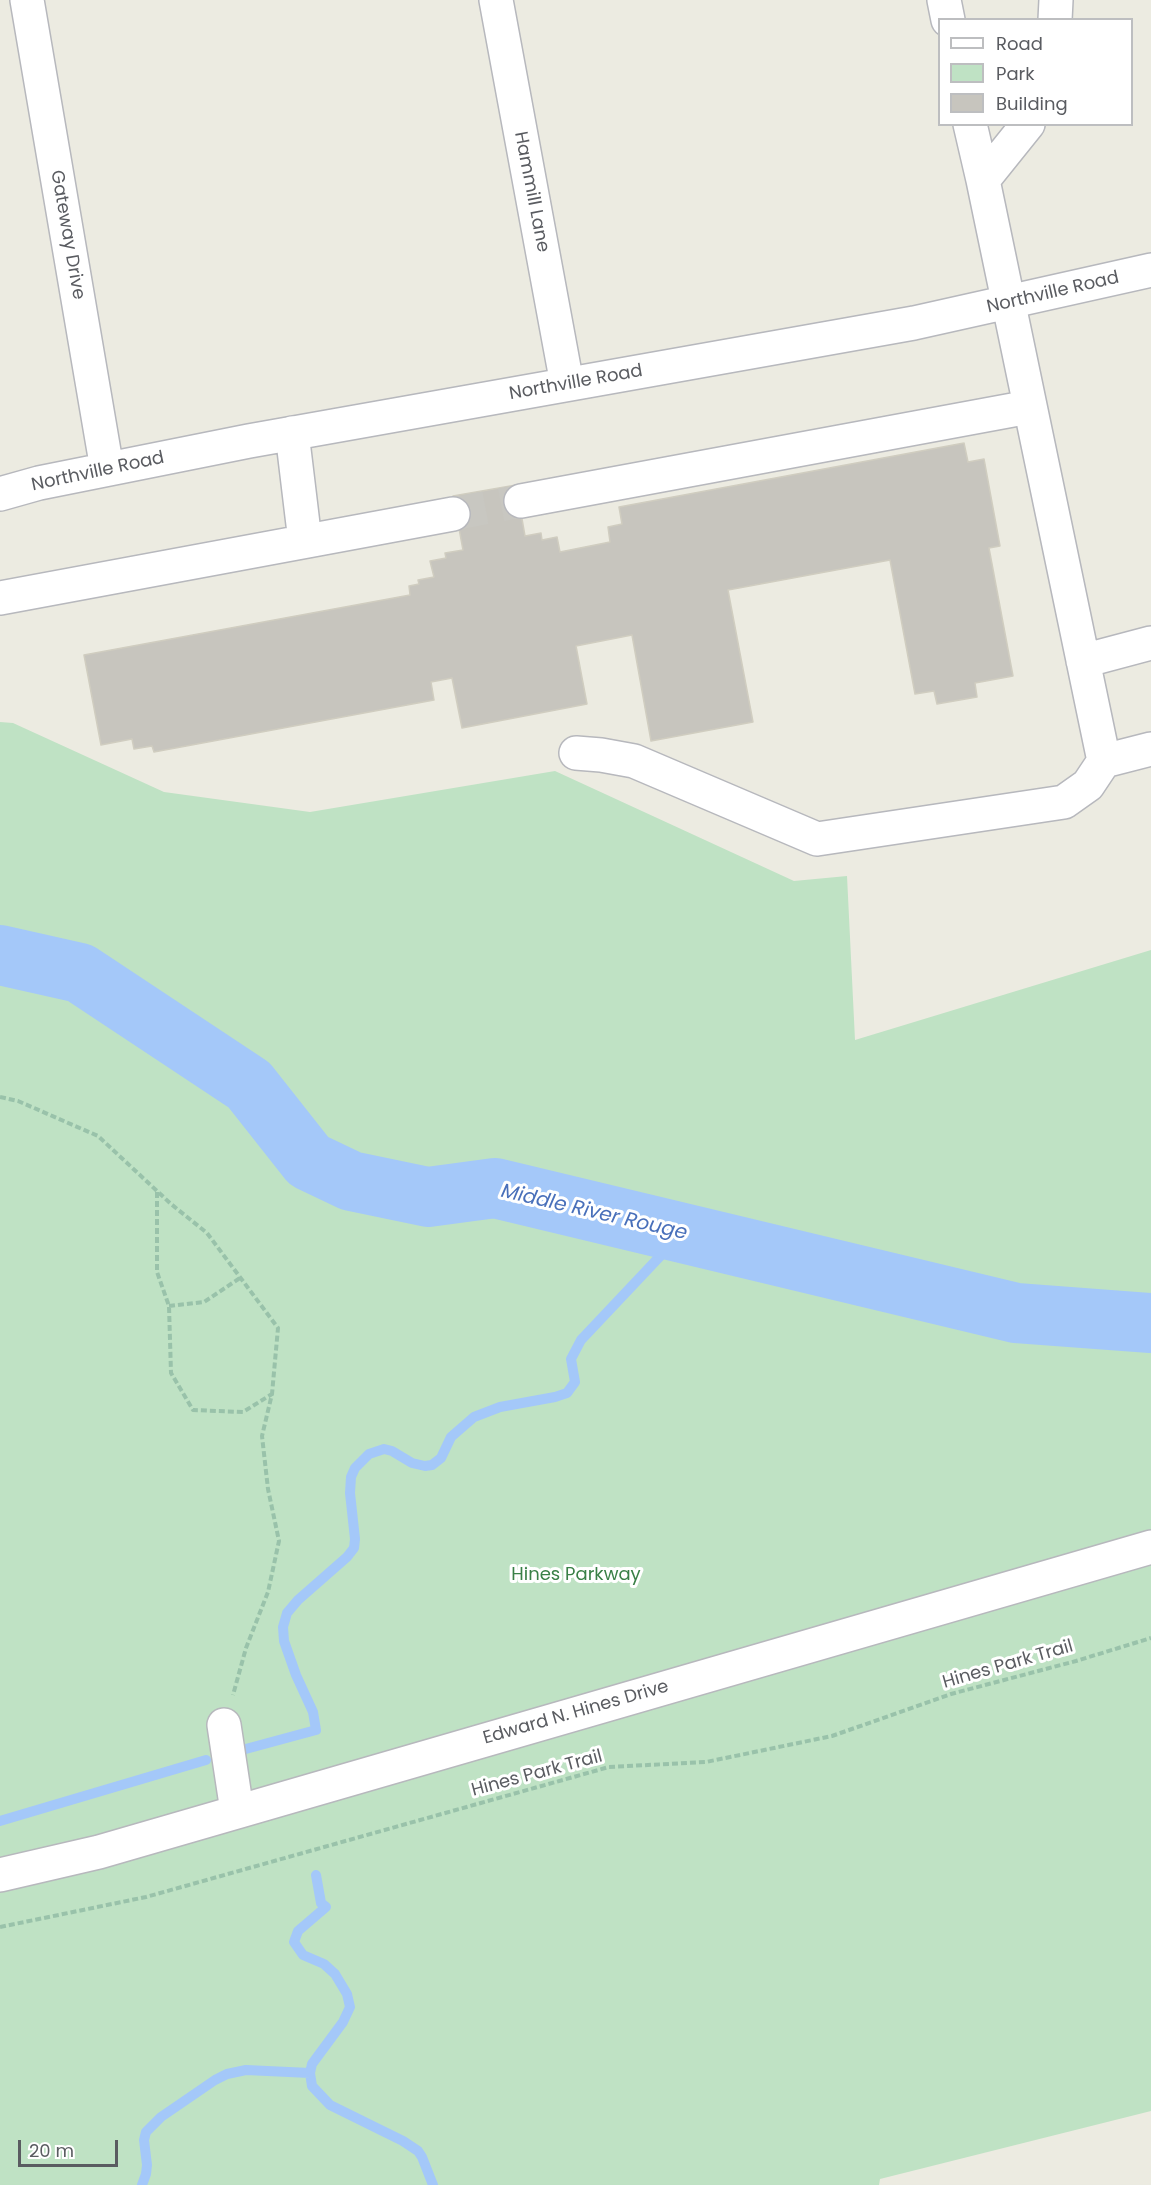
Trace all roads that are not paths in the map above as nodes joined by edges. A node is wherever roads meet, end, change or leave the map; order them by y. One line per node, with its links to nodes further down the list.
1 (27, 0): 15 (street, Gateway Drive)
2 (496, 0): 12 (street, Hammill Lane)
3 (944, 0): 5 (street)
4 (1056, 0): 6 (street)
5 (948, 18)
6 (1055, 18)
7 (970, 126): 9 (street)
8 (1026, 126): 9 (street)
9 (983, 180): 11 (street)
10 (1151, 270): 11 (street, Northville Road)
11 (1008, 303): 12 (street, Northville Road); 13 (street)
12 (567, 384): 14 (street, Northville Road)
13 (1029, 407): 17 (street); 22 (street)
14 (292, 433): 15 (street, Northville Road); 19 (street)
15 (107, 469): 16 (street, Northville Road)
16 (0, 494)
17 (521, 501)
18 (453, 514): 19 (street)
19 (305, 541): 20 (street)
20 (0, 598)
21 (1151, 643): 22 (street)
22 (1083, 662): 25 (street)
23 (1151, 749): 25 (street)
24 (576, 753): 25 (street)
25 (1104, 761)
26 (1151, 1547): 28 (street, Edward N. Hines Drive)
27 (224, 1725): 28 (street)
28 (237, 1811): 29 (street, Edward N. Hines Drive)
29 (0, 1875)

